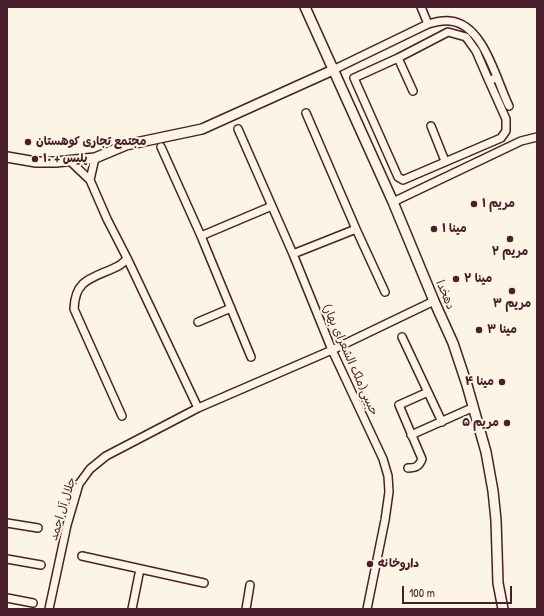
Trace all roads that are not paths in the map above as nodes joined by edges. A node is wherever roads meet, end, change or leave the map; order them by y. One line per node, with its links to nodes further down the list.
1 (305, 7): 5 (street, دهخدا)
2 (421, 7): 3 (street)
3 (428, 24): 5 (street); 6 (street)
4 (398, 58): 7 (street); 8 (street); 18 (street)
5 (334, 70): 16 (street); 20 (street, دهخدا)
6 (497, 78): 7 (street); 9 (street)
7 (489, 81): 18 (street)
8 (413, 90)
9 (509, 106)
10 (306, 113): 22 (street)
11 (431, 126): 18 (street)
12 (238, 129): 21 (street, حبیبی(ملک الشعرای بهار))
13 (537, 137): 20 (street)
14 (161, 147): 23 (street)
15 (7, 157): 17 (street)
16 (96, 158): 17 (street); 19 (street)
17 (70, 161): 19 (street)
18 (445, 161)
19 (90, 180): 25 (street)
20 (393, 202): 27 (street, دهخدا)
21 (272, 206): 23 (street); 24 (street, حبیبی(ملک الشعرای بهار))
22 (356, 229): 24 (street); 26 (street)
23 (201, 236): 28 (street)
24 (293, 254): 31 (street, حبیبی(ملک الشعرای بهار))
25 (127, 258): 35 (street); 36 (street)
26 (385, 292)
27 (434, 301): 31 (street, جلال آل احمد); 34 (street, دهخدا)
28 (231, 308): 29 (street); 32 (street)
29 (198, 322)
30 (402, 337): 33 (street)
31 (332, 350): 35 (street, جلال آل احمد); 53 (street, حبیبی(ملک الشعرای بهار))
32 (251, 357)
33 (428, 392): 37 (street); 38 (street)
34 (474, 407): 37 (street); 54 (street, دهخدا)
35 (198, 408): 50 (street, جلال آل احمد)
36 (122, 416)
37 (442, 422): 38 (street)
38 (411, 435): 39 (street)
39 (408, 468)
40 (7, 523): 41 (street)
41 (38, 528)
42 (82, 556): 45 (street)
43 (7, 560): 44 (street)
44 (42, 565)
45 (140, 569): 46 (street); 51 (street)
46 (204, 583)
47 (250, 585): 52 (street)
48 (7, 598): 49 (street)
49 (33, 603)
50 (49, 609)
51 (132, 609)
52 (246, 609)
53 (367, 609)
54 (503, 609)

